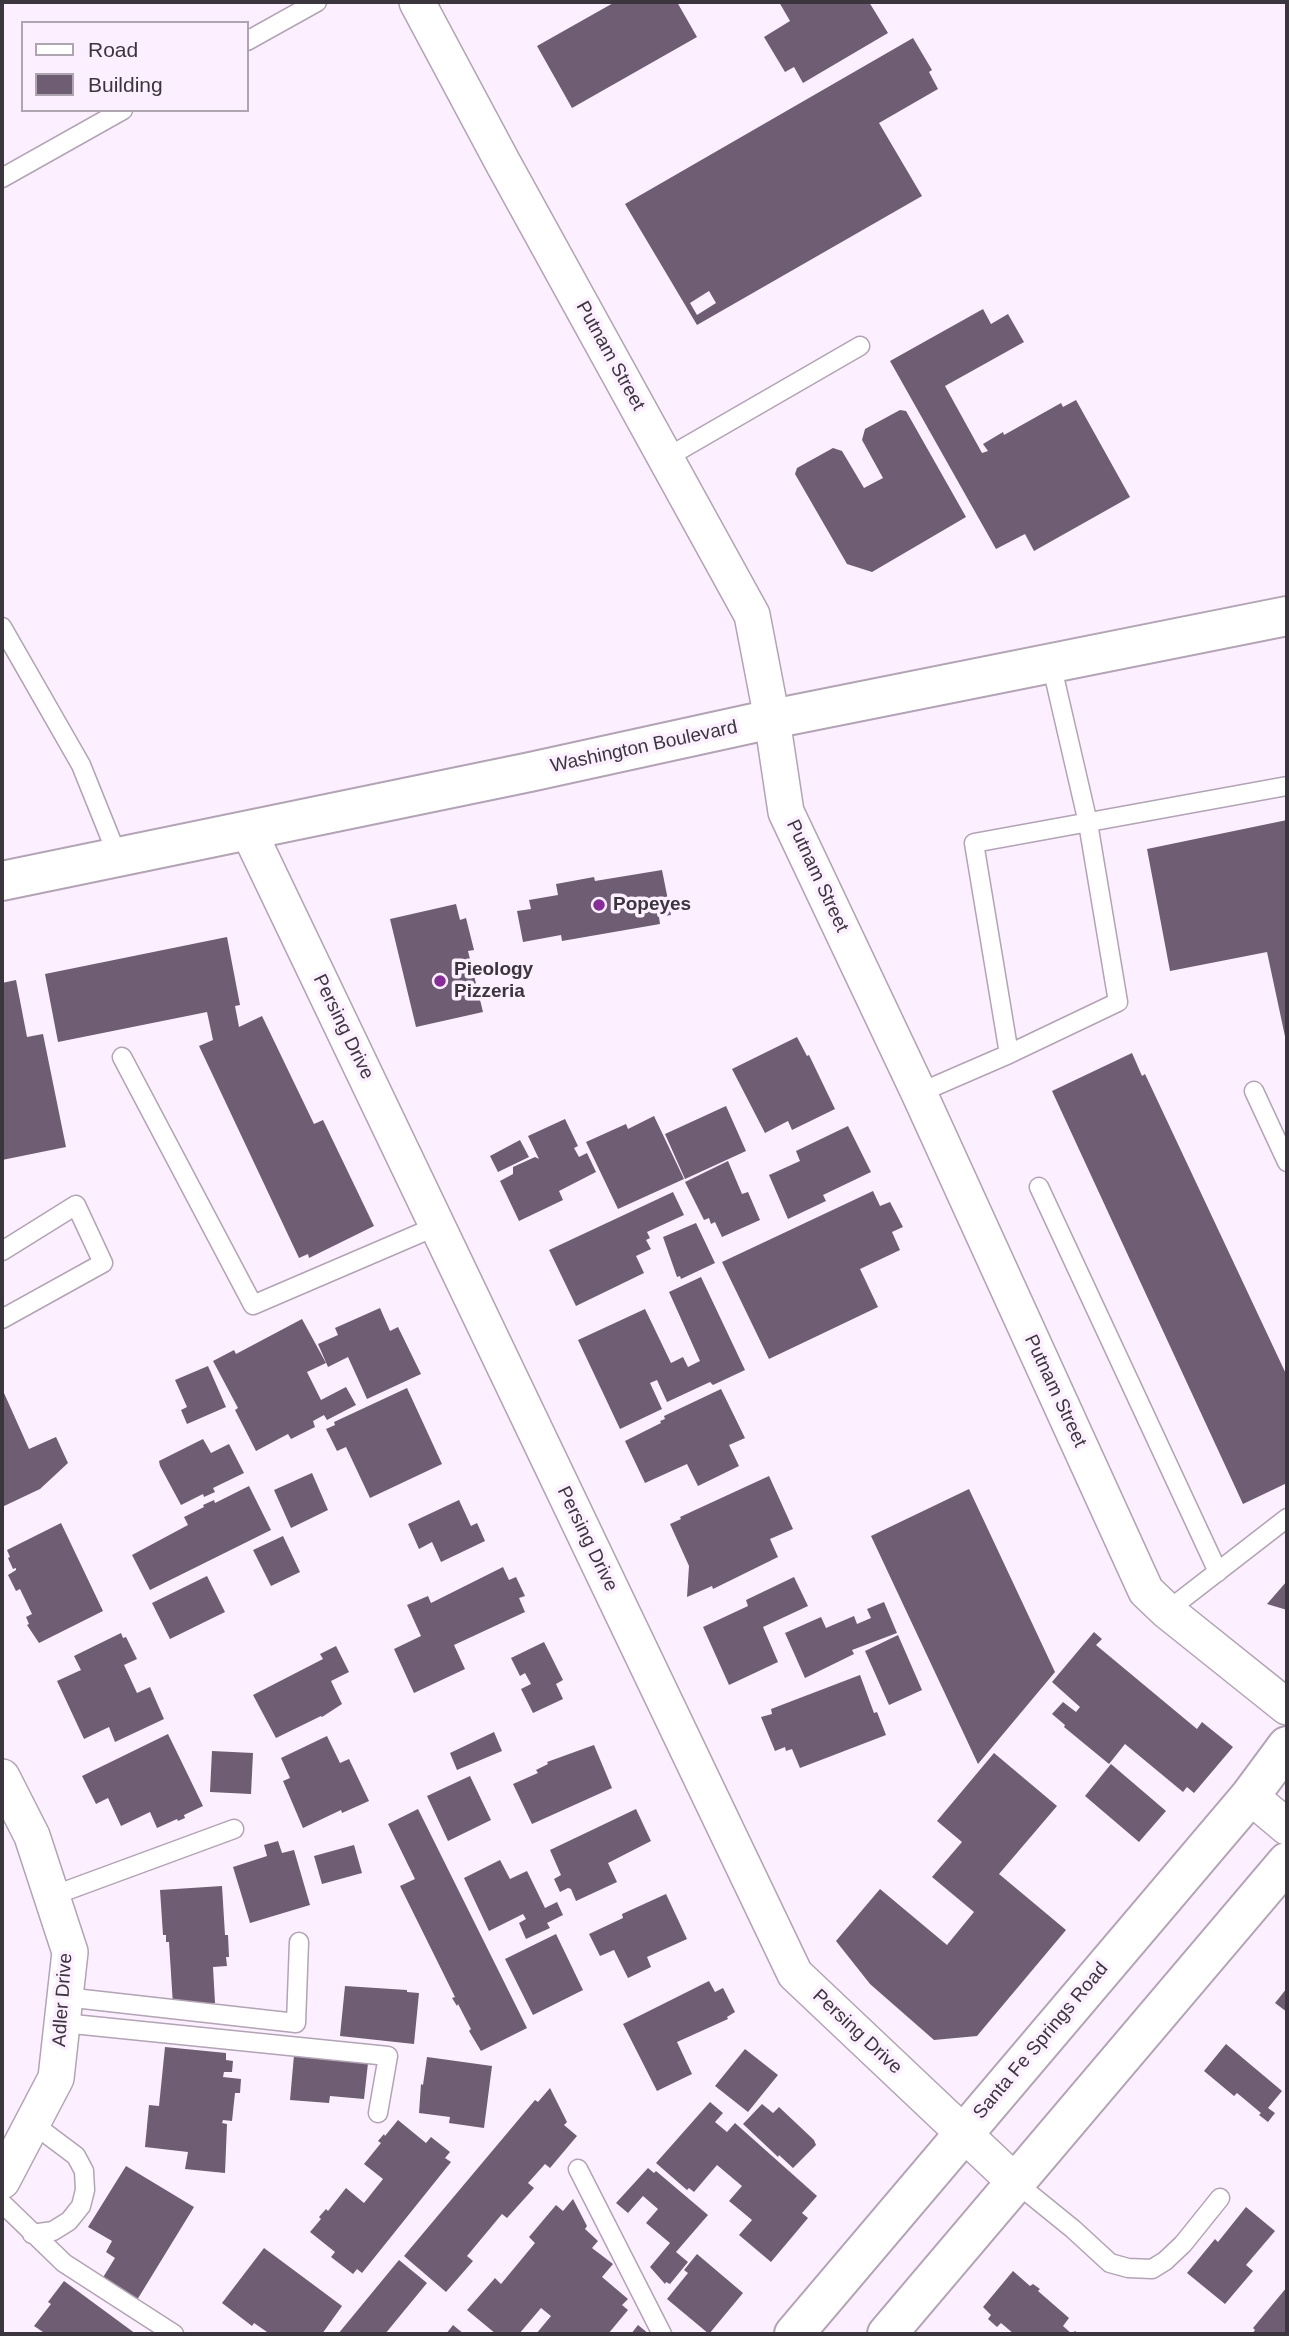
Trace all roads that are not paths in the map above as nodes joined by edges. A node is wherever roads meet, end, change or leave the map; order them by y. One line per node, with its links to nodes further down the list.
1 (317, 2): 3 (lane)
2 (417, 2): 7 (street, Putnam Street)
3 (248, 40)
4 (119, 112): 5 (lane)
5 (2, 178)
6 (860, 346): 7 (lane)
7 (666, 458): 11 (street, Putnam Street)
8 (1287, 615): 10 (main road, Washington Boulevard)
9 (2, 627): 15 (lane)
10 (1051, 663): 11 (main road, Washington Boulevard); 13 (lane)
11 (772, 719): 14 (main road, Washington Boulevard); 20 (street, Putnam Street)
12 (1287, 786): 13 (lane)
13 (1088, 823): 17 (lane); 17 (lane)
14 (248, 830): 15 (main road, Washington Boulevard); 23 (street, Persing Drive)
15 (118, 857): 16 (main road, Washington Boulevard)
16 (2, 881)
17 (1009, 1054): 20 (lane)
18 (122, 1057): 23 (lane)
19 (1254, 1091): 21 (lane)
20 (919, 1093): 28 (street, Putnam Street)
21 (1287, 1162)
22 (1039, 1187): 27 (lane)
23 (437, 1226): 41 (street, Persing Drive)
24 (2, 1251): 25 (lane)
25 (2, 1319)
26 (1287, 1518): 27 (lane)
27 (1218, 1572): 28 (lane)
28 (1167, 1611): 29 (street, Putnam Street)
29 (1287, 1707)
30 (1287, 1746): 32 (main road, Santa Fe Springs Road)
31 (2, 1777): 36 (street, Adler Drive)
32 (1250, 1796): 33 (street); 41 (main road, Santa Fe Springs Road)
33 (1287, 1827)
34 (234, 1829): 36 (lane)
35 (1287, 1862): 44 (main road)
36 (52, 1896): 38 (street, Adler Drive)
37 (299, 1942): 38 (lane)
38 (64, 2010): 39 (lane); 40 (street, Adler Drive)
39 (378, 2113)
40 (32, 2123): 43 (street, Adler Drive); 47 (lane)
41 (963, 2132): 44 (street, Persing Drive); 50 (main road, Santa Fe Springs Road)
42 (578, 2169): 49 (lane)
43 (2, 2180)
44 (1015, 2182): 45 (lane); 51 (main road)
45 (1220, 2198)
46 (2, 2203): 47 (lane)
47 (32, 2234): 48 (lane)
48 (174, 2334)
49 (662, 2334)
50 (794, 2334)
51 (887, 2334)

